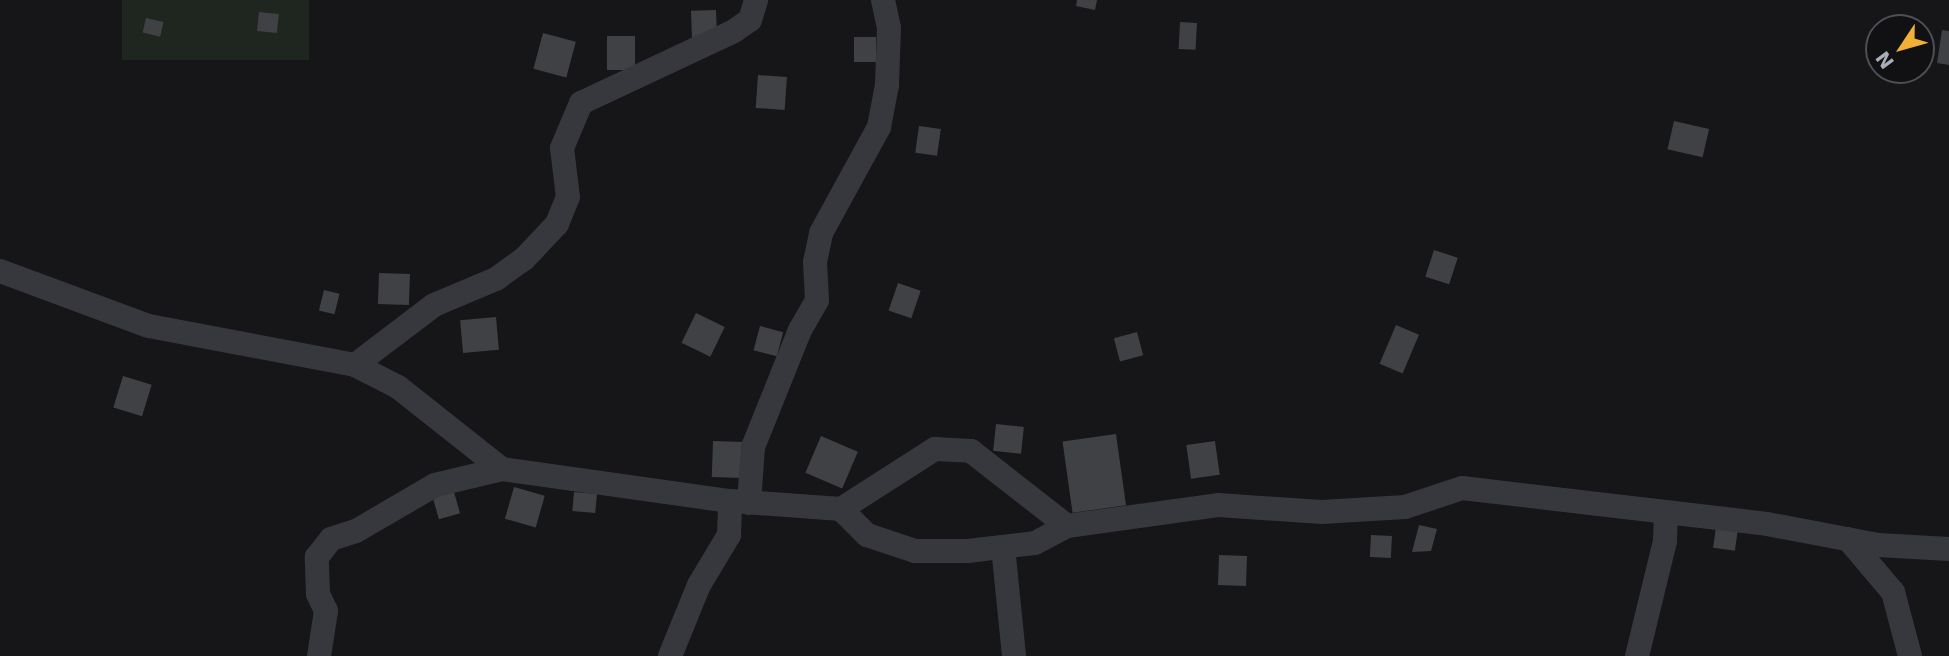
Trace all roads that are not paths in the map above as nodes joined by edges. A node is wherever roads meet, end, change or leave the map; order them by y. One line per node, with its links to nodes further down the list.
1 (756, 0): 4 (street)
2 (883, 0): 6 (street)
3 (0, 271): 4 (street)
4 (355, 365): 5 (street)
5 (502, 469): 6 (street); 13 (street)
6 (739, 502): 7 (street); 14 (street)
7 (841, 509): 9 (street); 11 (street)
8 (1666, 514): 9 (street); 10 (street); 16 (street)
9 (1067, 526): 11 (street)
10 (1848, 539): 12 (street); 17 (street)
11 (1003, 547): 15 (street)
12 (1949, 549)
13 (318, 656)
14 (670, 656)
15 (1014, 656)
16 (1637, 656)
17 (1910, 656)

